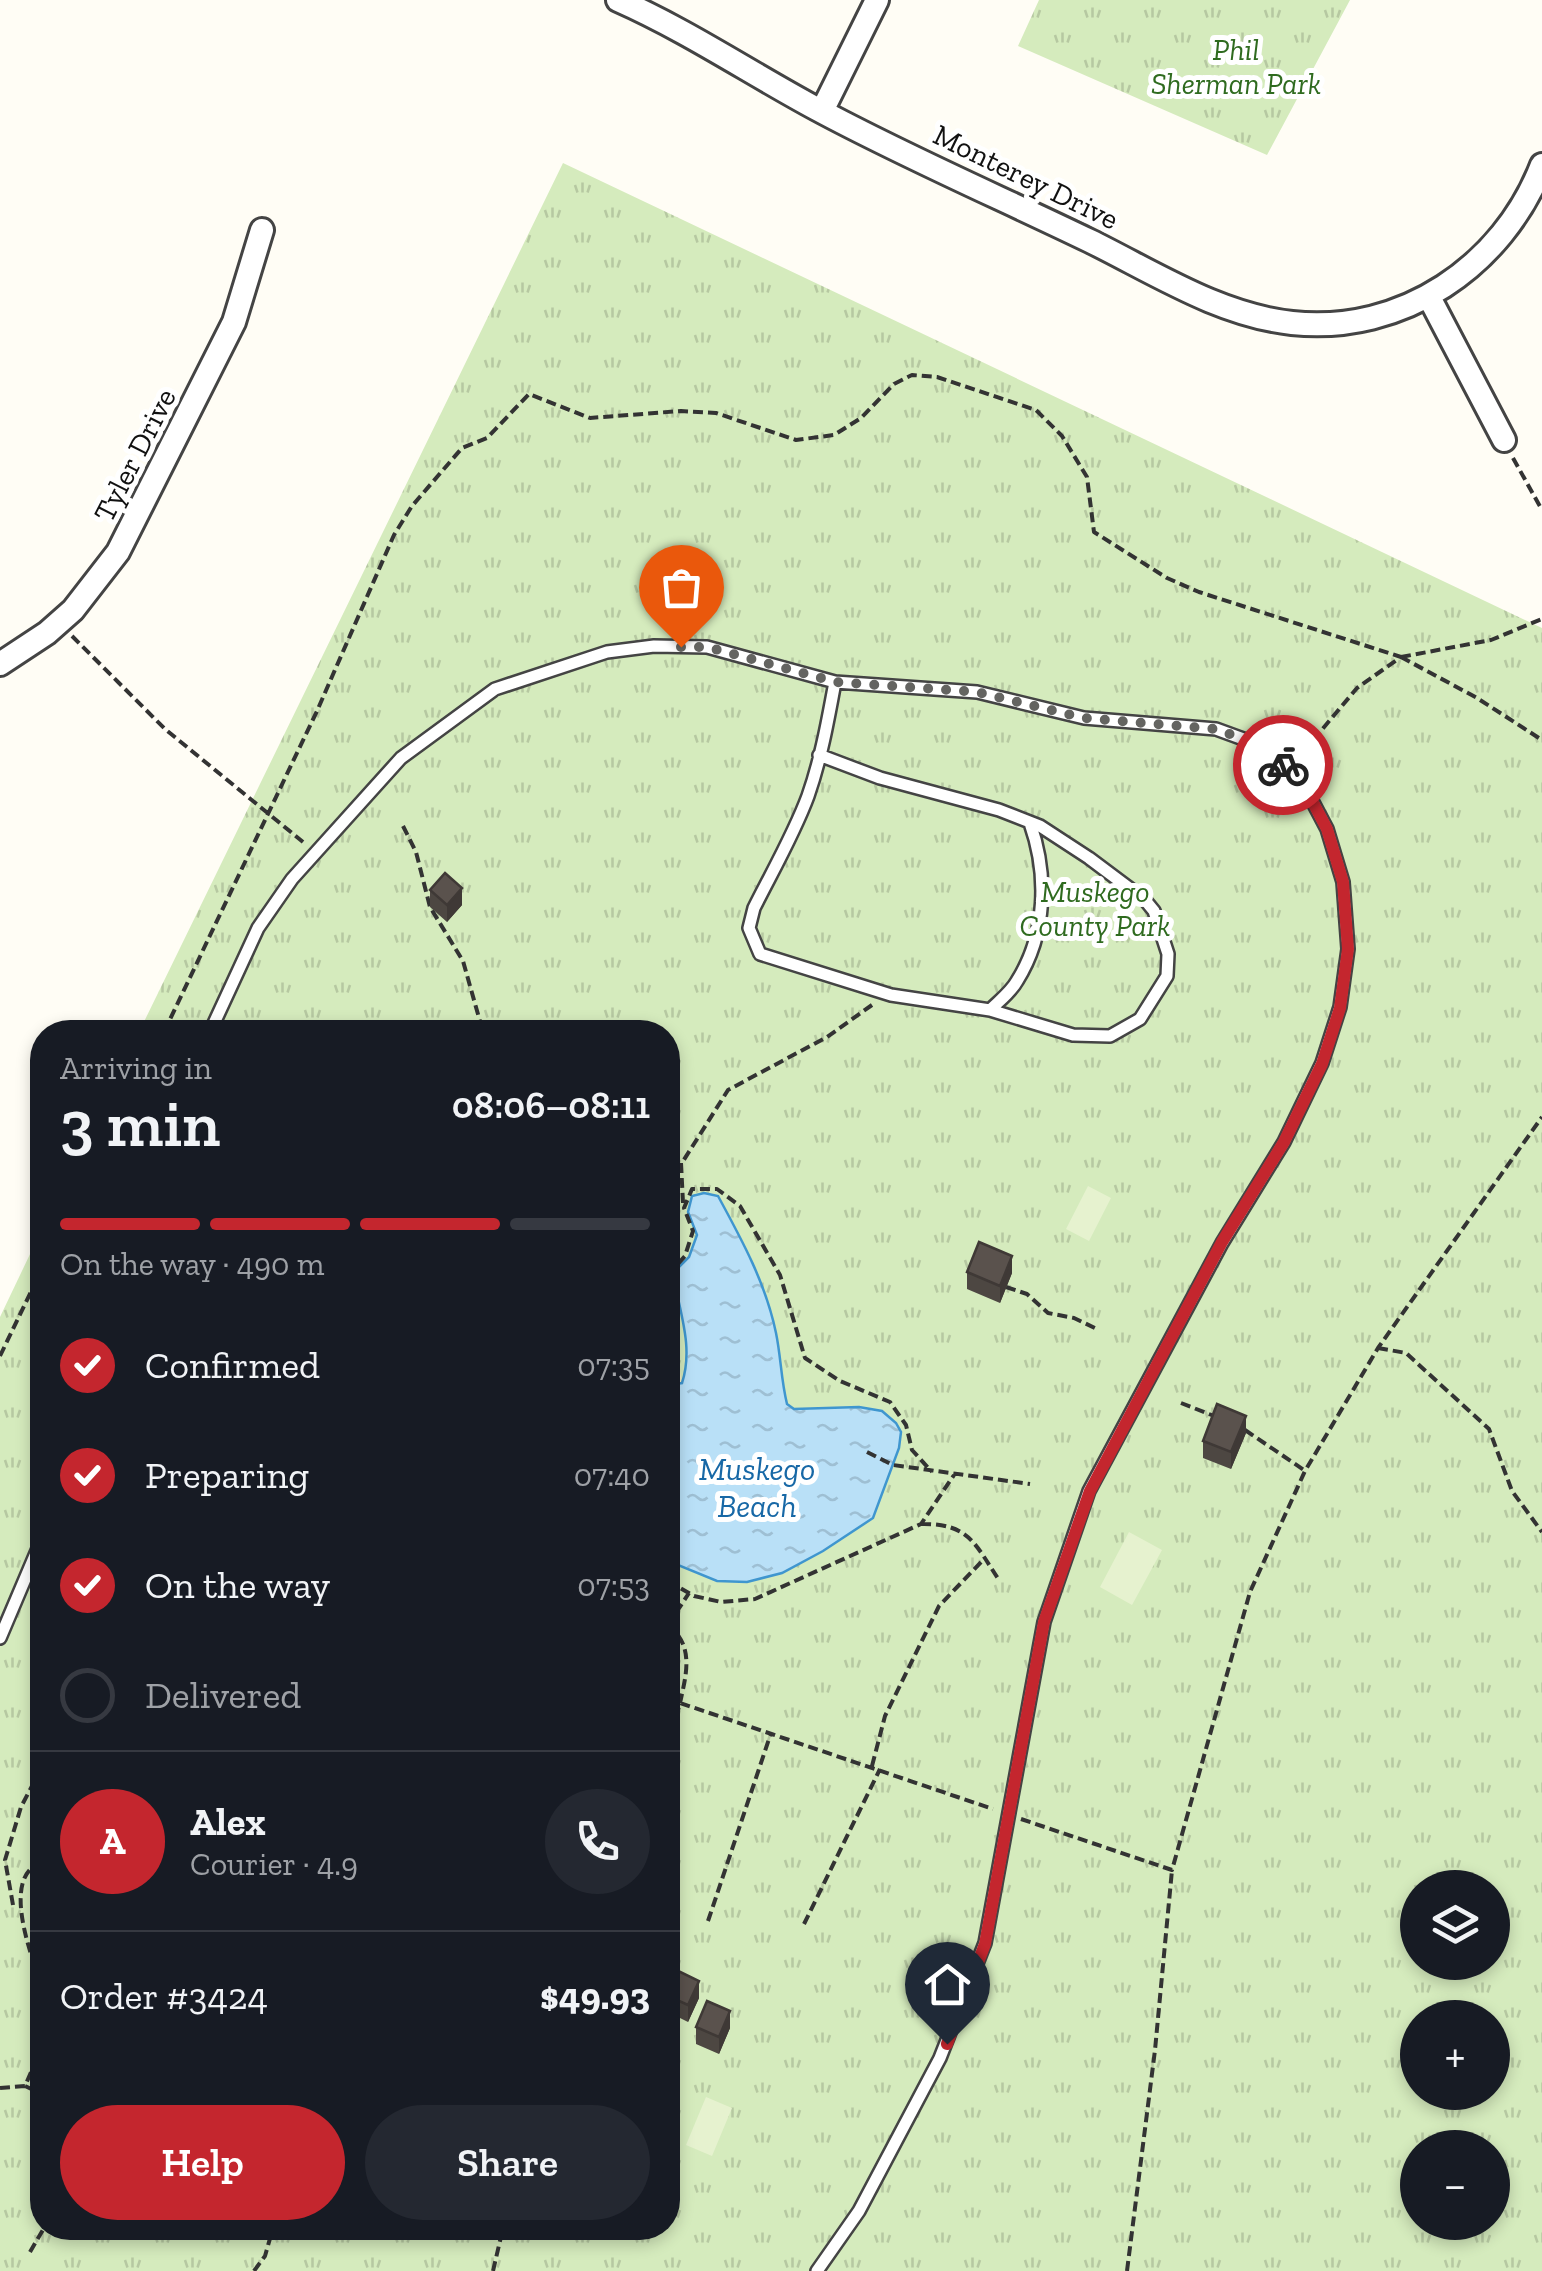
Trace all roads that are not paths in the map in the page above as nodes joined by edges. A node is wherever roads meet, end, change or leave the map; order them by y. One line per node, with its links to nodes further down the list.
1 (618, 0): 3 (street, Monterey Drive)
2 (877, 0): 3 (street)
3 (822, 111): 6 (street, Monterey Drive)
4 (1542, 165): 6 (street, Monterey Drive)
5 (262, 230): 8 (street, Tyler Drive)
6 (1430, 297): 7 (street)
7 (1504, 440)
8 (0, 664)
9 (836, 682): 10 (lane); 13 (lane); 16 (lane)
10 (819, 754): 11 (lane); 12 (lane)
11 (1030, 823): 12 (lane); 12 (lane)
12 (990, 1010)
13 (216, 1020)
14 (30, 1568): 15 (lane)
15 (0, 1638)
16 (817, 2271)

